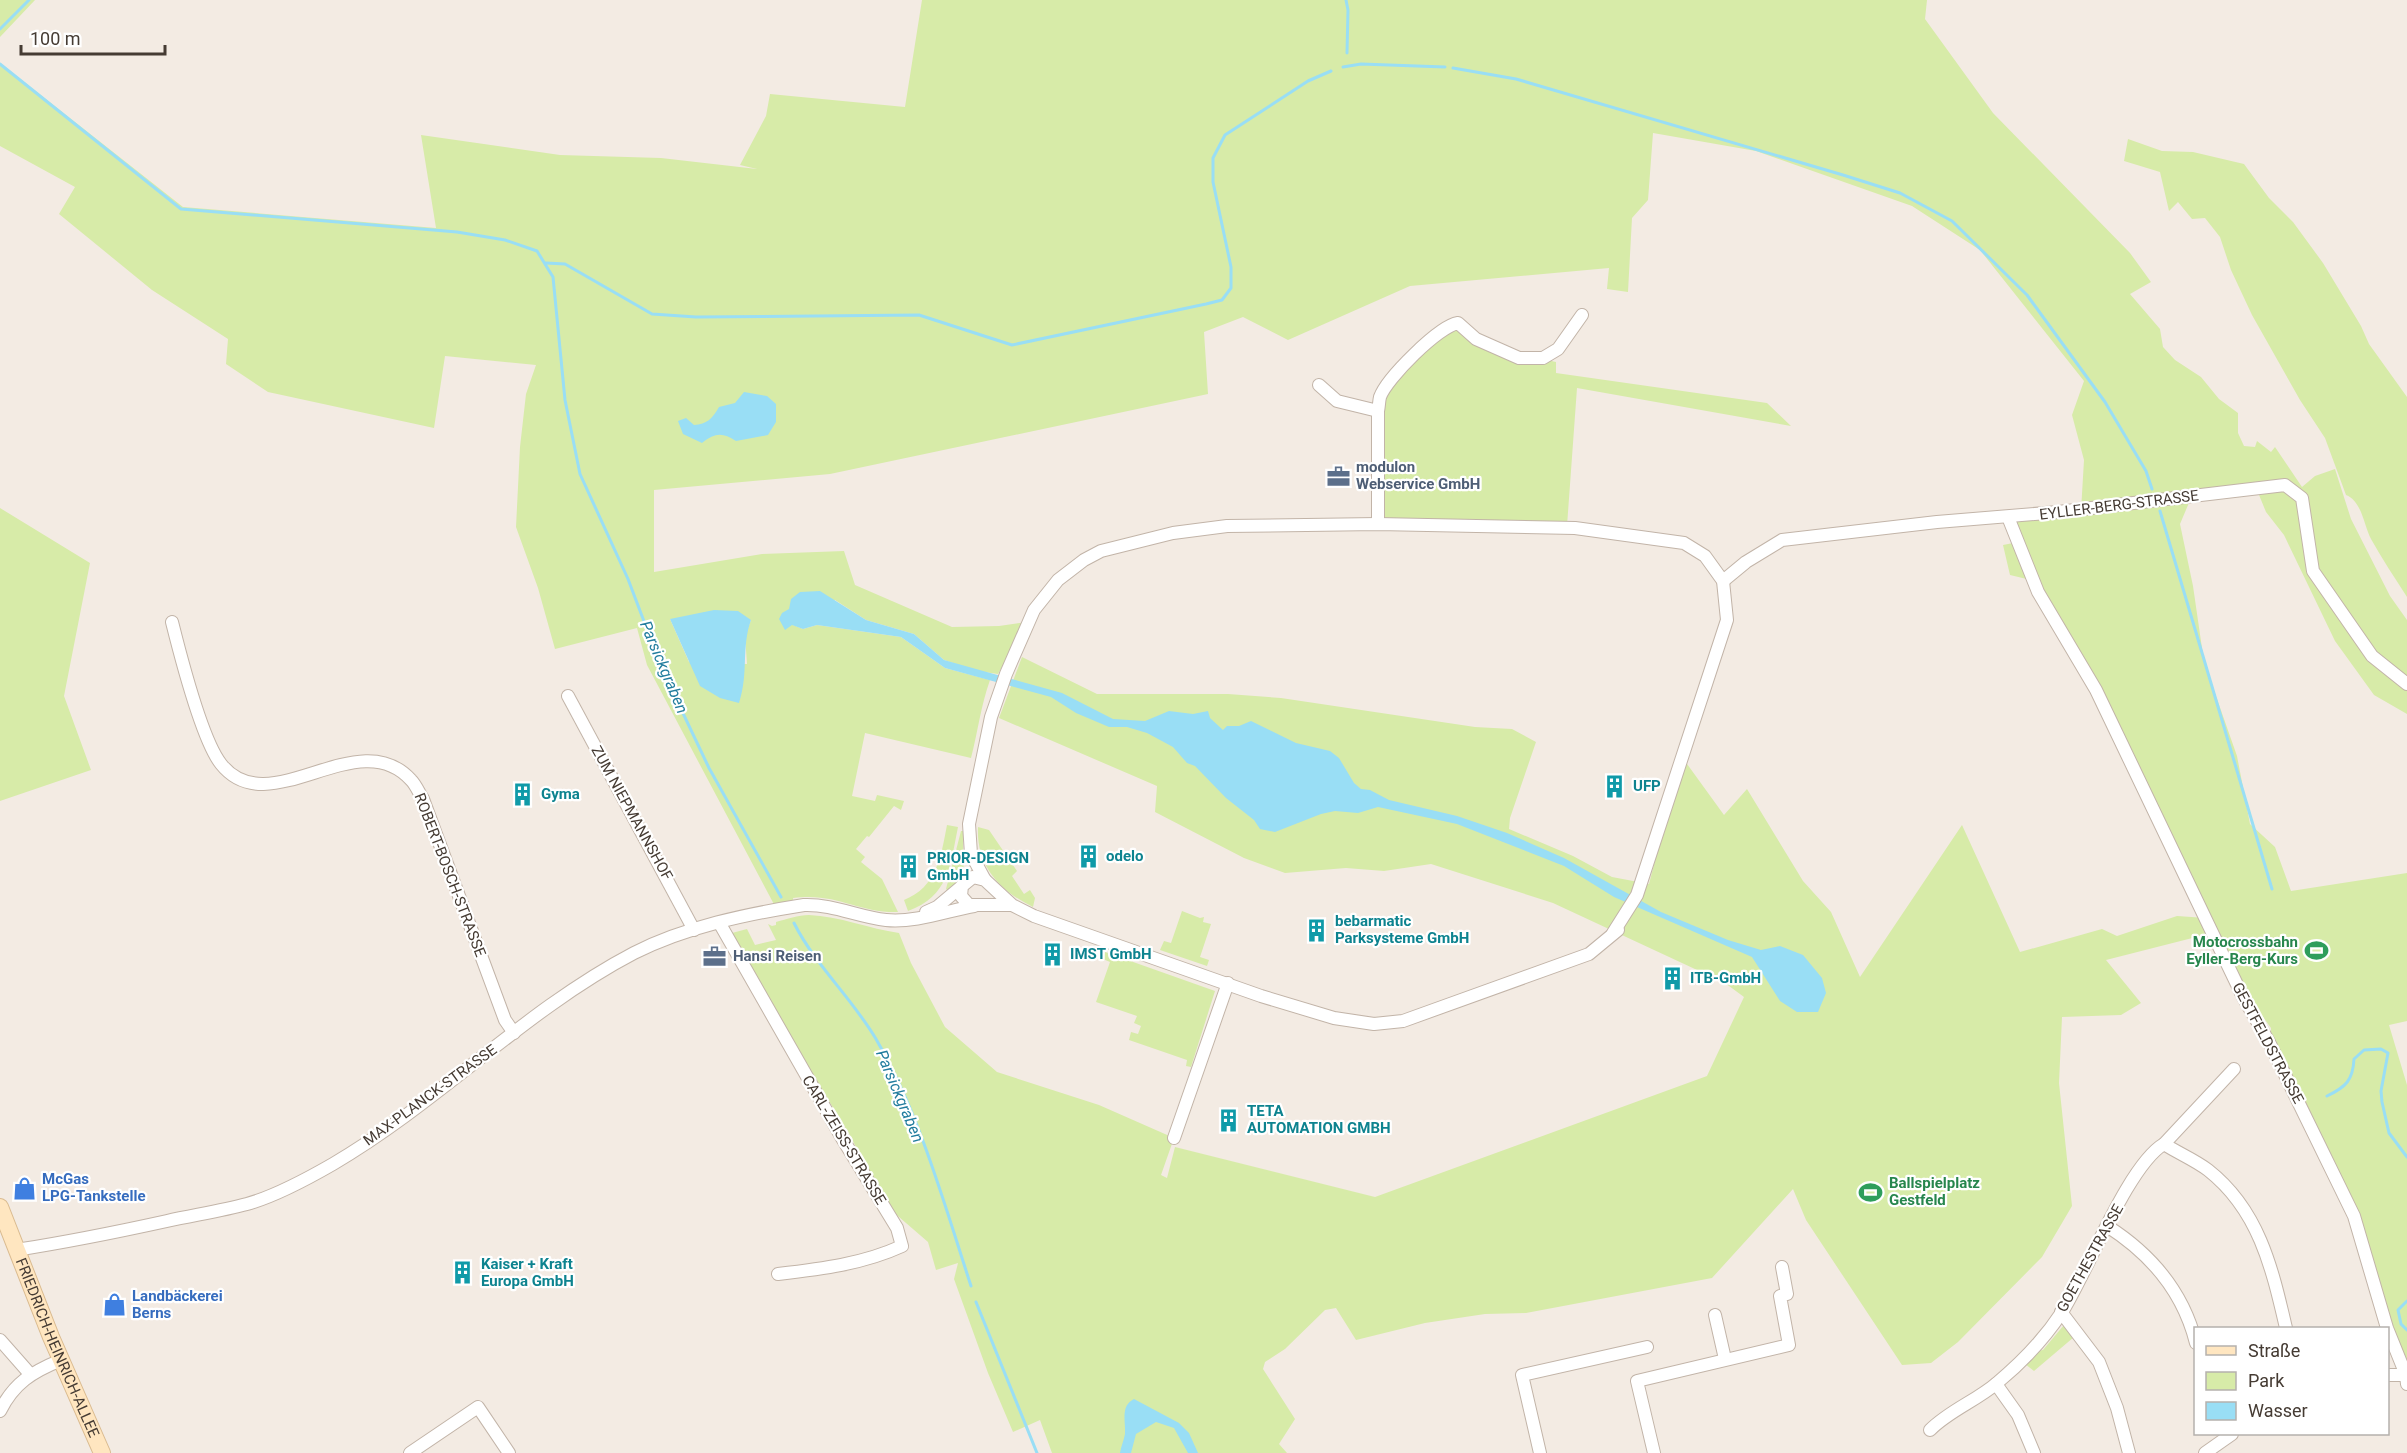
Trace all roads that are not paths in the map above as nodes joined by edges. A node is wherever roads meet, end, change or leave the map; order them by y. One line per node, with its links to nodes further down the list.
1 (1582, 315): 3 (street)
2 (1319, 385): 3 (street)
3 (1378, 411): 5 (street)
4 (2008, 517): 6 (street, EYLLER-BERG-STRASSE); 8 (street, EYLLER-BERG-STRASSE); 31 (street, GESTFELDSTRASSE)
5 (1378, 524): 6 (street); 10 (street)
6 (1723, 580): 18 (street)
7 (172, 622): 19 (street, ROBERT-BOSCH-STRASSE)
8 (2407, 684)
9 (568, 696): 17 (street, ZUM NIEPMANNSHOF)
10 (971, 854): 11 (street); 12 (street)
11 (963, 884): 12 (street); 14 (street); 15 (street)
12 (987, 884): 13 (street); 14 (street)
13 (1012, 905): 14 (street); 18 (street)
14 (977, 906): 15 (street)
15 (912, 918): 16 (street, MAX-PLANCK-STRASSE)
16 (720, 924): 17 (street, MAX-PLANCK-STRASSE); 27 (street, CARL-ZEISS-STRASSE)
17 (694, 930): 19 (street, MAX-PLANCK-STRASSE)
18 (1228, 983): 21 (street)
19 (514, 1033): 25 (street, MAX-PLANCK-STRASSE)
20 (2234, 1070): 22 (street, GOETHESTRASSE)
21 (1174, 1138)
22 (2164, 1144): 24 (street, GOETHESTRASSE); 30 (street)
23 (0, 1207): 25 (main road, FRIEDRICH-HEINRICH-ALLEE)
24 (2107, 1226): 28 (street, GOETHESTRASSE); 33 (street)
25 (16, 1250): 37 (main road, FRIEDRICH-HEINRICH-ALLEE)
26 (1782, 1267): 36 (street)
27 (778, 1274)
28 (2061, 1312): 41 (street, GOETHESTRASSE); 52 (street)
29 (1715, 1315): 36 (street)
30 (2286, 1327)
31 (2387, 1327)
32 (2389, 1333): 39 (street, GESTFELDSTRASSE)
33 (2194, 1337)
34 (0, 1340): 38 (street)
35 (1647, 1347): 49 (street)
36 (1725, 1359): 50 (street)
37 (61, 1360): 38 (street); 46 (main road, FRIEDRICH-HEINRICH-ALLEE)
38 (30, 1374): 43 (street)
39 (2407, 1375): 40 (street); 42 (street, GESTFELDSTRASSE)
40 (2389, 1376)
41 (1996, 1384): 44 (street, GOETHESTRASSE); 51 (street)
42 (2407, 1384)
43 (0, 1412)
44 (1930, 1430)
45 (2219, 1438): 53 (street)
46 (102, 1453)
47 (410, 1453): 48 (street)
48 (509, 1453)
49 (1539, 1453)
50 (1653, 1453)
51 (2034, 1453)
52 (2128, 1453)
53 (2205, 1453)

